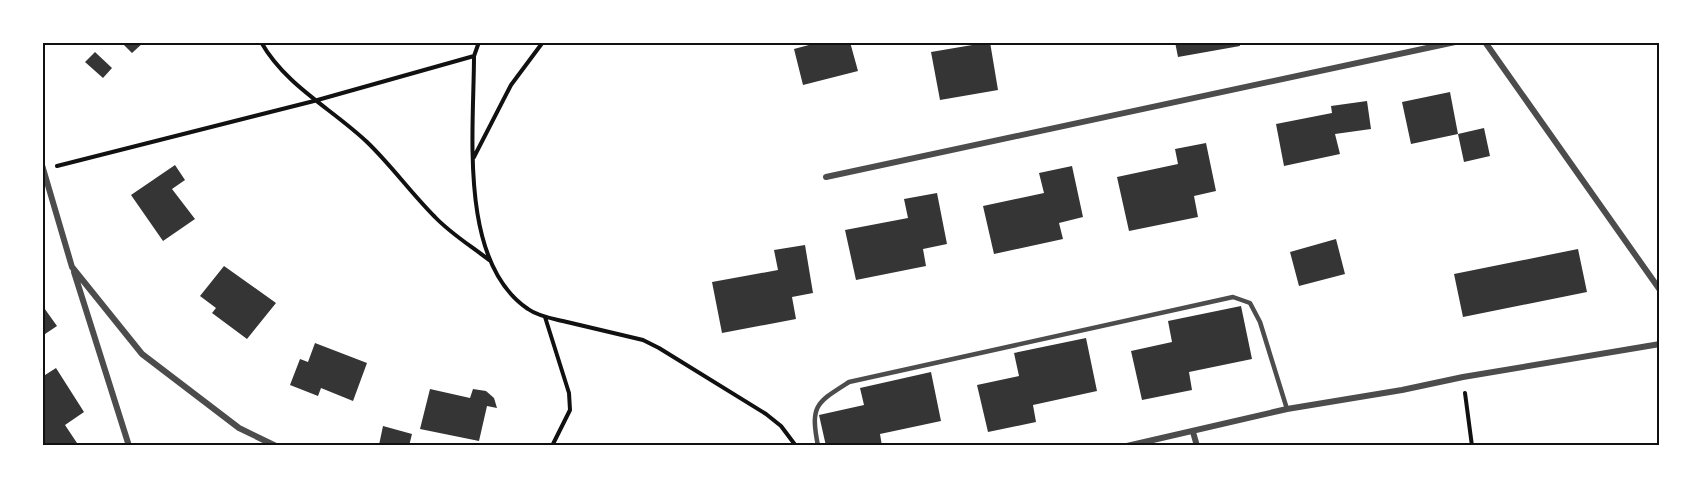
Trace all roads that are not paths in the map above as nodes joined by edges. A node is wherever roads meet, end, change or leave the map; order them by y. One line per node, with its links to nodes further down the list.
1 (1455, 42): 4 (street)
2 (1485, 42): 6 (street)
3 (42, 167): 5 (street)
4 (826, 177)
5 (72, 267): 10 (street); 11 (street)
6 (1660, 291)
7 (1660, 345): 8 (street)
8 (1287, 409): 9 (street); 12 (lane)
9 (1193, 432): 13 (street); 14 (street)
10 (129, 446)
11 (276, 446)
12 (818, 446)
13 (1127, 446)
14 (1197, 446)

